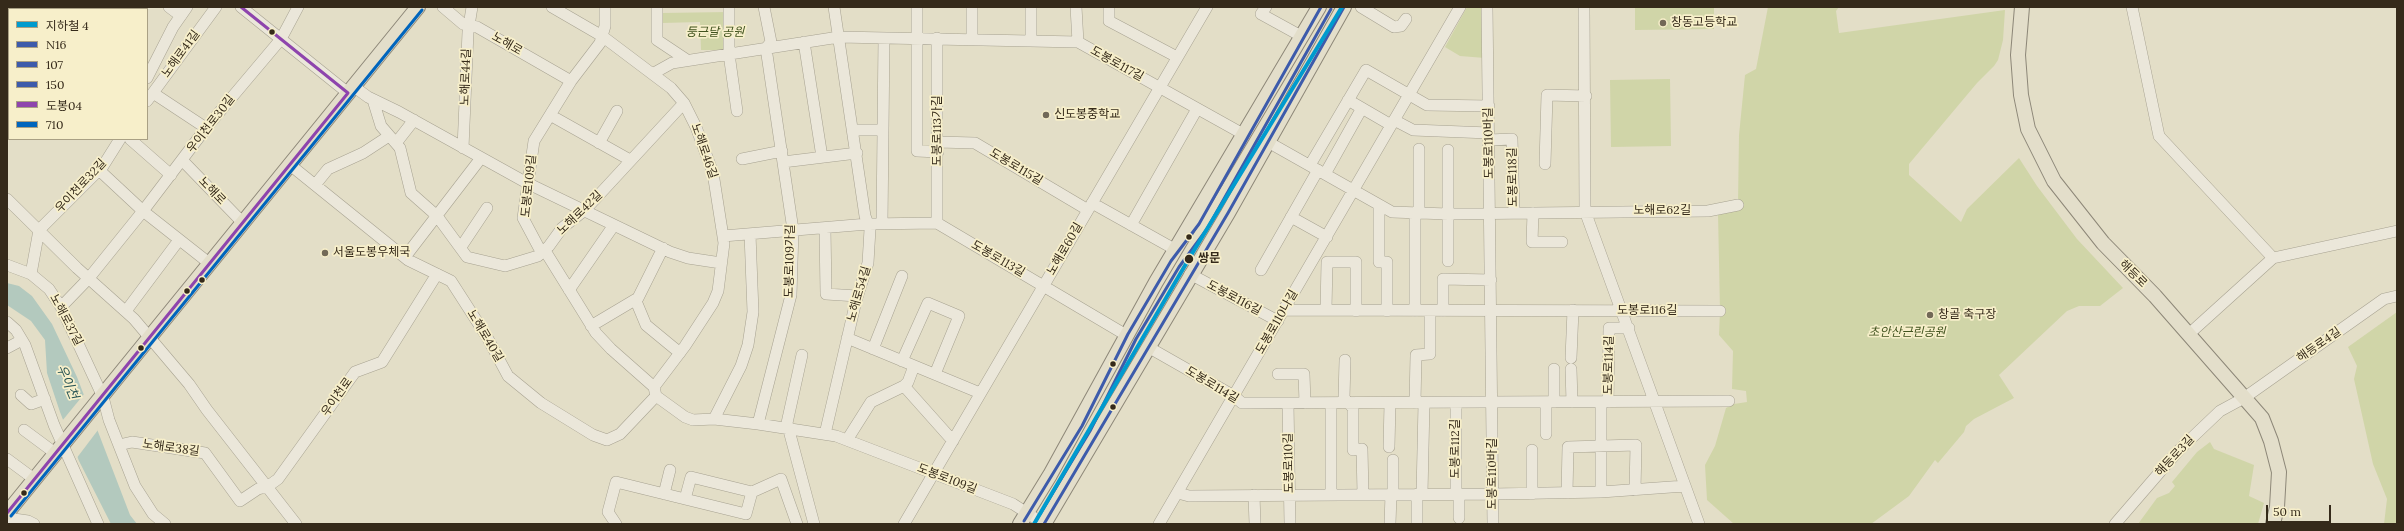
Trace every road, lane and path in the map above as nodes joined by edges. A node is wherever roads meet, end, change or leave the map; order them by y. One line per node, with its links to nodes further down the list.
1 (169, 7): 29 (street)
2 (216, 7): 54 (street, 노해로41길)
3 (241, 7): 38 (street)
4 (298, 7): 38 (street, 우이천로30길)
5 (418, 7): 51 (main road)
6 (443, 7): 31 (street, 노해로)
7 (472, 7): 31 (street, 노해로44길)
8 (552, 7): 32 (street, 노해로46길)
9 (605, 7): 32 (street, 도봉로109길)
10 (658, 7): 46 (street)
11 (729, 7): 44 (street)
12 (764, 7): 43 (street)
13 (834, 7): 34 (street, 노해로54길)
14 (917, 7): 36 (street)
15 (972, 7): 39 (street)
16 (1031, 7): 40 (street)
17 (1076, 7): 42 (street)
18 (1109, 7): 45 (street)
19 (1206, 7): 45 (street, 노해로60길)
20 (1266, 7): 33 (street)
21 (1319, 7): 33 (main road)
22 (1344, 7): 74 (main road)
23 (1361, 7): 30 (street)
24 (1460, 7): 52 (street, 도봉로110나길)
25 (1487, 7): 58 (street, 도봉로110바길)
26 (1584, 7): 53 (street)
27 (2022, 7): 165 (main road, 해등로)
28 (2132, 7): 131 (street)
29 (184, 11): 48 (street, 노해로41길)
30 (1406, 19)
31 (469, 26): 49 (street, 노해로); 77 (street, 노해로44길)
32 (602, 36): 47 (street, 노해로46길); 49 (street, 도봉로109길)
33 (1301, 36): 69 (main road)
34 (839, 38): 35 (street, 도봉로117길); 41 (street, 도봉로117길); 67 (street, 노해로54길)
35 (884, 38): 36 (street, 도봉로117길); 68 (street)
36 (916, 38): 37 (street, 도봉로117길); 76 (street)
37 (937, 38): 39 (street, 도봉로117길); 76 (street, 도봉로113가길)
38 (281, 39): 51 (street); 66 (street, 우이천로30길)
39 (972, 39): 40 (street, 도봉로117길)
40 (1031, 41): 42 (street, 도봉로117길)
41 (804, 42): 43 (street, 도봉로117길); 83 (street)
42 (1078, 42): 50 (street, 도봉로117길)
43 (766, 48): 44 (street, 도봉로117길); 79 (street, 도봉로109가길)
44 (729, 54): 46 (street, 도봉로117길); 62 (street)
45 (1177, 57): 50 (street, 노해로60길)
46 (687, 60): 47 (street, 도봉로117길)
47 (654, 73): 57 (street, 노해로46길)
48 (148, 76)
49 (571, 81): 63 (street, 도봉로109길)
50 (1160, 87): 60 (street, 도봉로117길); 98 (street, 노해로60길)
51 (350, 89): 55 (street); 88 (main road)
52 (1409, 96): 56 (street); 58 (street); 65 (street, 도봉로110나길)
53 (1586, 96): 89 (street); 103 (street)
54 (150, 97): 66 (street)
55 (373, 100): 64 (street); 71 (street, 노해로42길)
56 (1348, 100): 59 (street); 90 (street)
57 (684, 103): 86 (street, 노해로42길); 122 (street, 노해로46길)
58 (1489, 106): 70 (street, 도봉로110바길)
59 (1362, 108): 65 (street); 90 (street)
60 (1198, 109): 69 (street, 도봉로117길); 116 (street)
61 (617, 110): 75 (street)
62 (737, 111)
63 (550, 115): 75 (street); 93 (street, 도봉로109길)
64 (414, 120): 71 (street); 77 (street)
65 (1393, 123): 70 (street); 95 (street, 도봉로110나길)
66 (206, 128): 85 (street, 우이천로30길)
67 (853, 130): 68 (street); 81 (street, 노해로54길)
68 (883, 130): 114 (street)
69 (1243, 134): 128 (main road)
70 (1489, 136): 105 (street, 도봉로110바길); 106 (street, 도봉로118길)
71 (393, 139): 94 (street); 109 (street, 노해로42길)
72 (119, 140): 91 (street, 우이천로32길)
73 (131, 140): 92 (street)
74 (1268, 142): 90 (street, 도봉로118길); 139 (main road)
75 (599, 143): 86 (street)
76 (938, 147): 98 (street, 도봉로115길); 112 (street, 도봉로113가길)
77 (463, 148): 82 (street)
78 (1419, 149): 104 (street)
79 (782, 150): 84 (street); 87 (street, 도봉로109가길)
80 (1448, 150): 108 (street)
81 (857, 153): 83 (street); 113 (street, 노해로54길)
82 (482, 158): 93 (street); 109 (street)
83 (822, 158): 87 (street)
84 (742, 159)
85 (182, 160): 92 (street, 우이천로30길); 111 (street, 노해로)
86 (630, 160): 101 (street, 노해로42길)
87 (783, 162): 119 (street, 도봉로109가길)
88 (289, 164): 94 (street, 노해로40길); 111 (main road)
89 (1545, 164)
90 (1318, 169): 95 (street, 도봉로118길); 110 (street)
91 (99, 170): 102 (street); 118 (street, 우이천로32길)
92 (171, 175): 102 (street, 우이천로30길)
93 (527, 183): 101 (street); 129 (street, 도봉로109길)
94 (315, 185): 130 (street, 노해로40길)
95 (1353, 190): 99 (street, 도봉로118길); 123 (street, 도봉로110나길)
96 (7, 199): 118 (street)
97 (1738, 205): 103 (street, 노해로62길)
98 (1090, 206): 116 (street, 도봉로115길); 143 (street, 노해로60길)
99 (1379, 206): 104 (street, 도봉로118길); 156 (street)
100 (487, 208): 126 (street)
101 (585, 210): 115 (street); 129 (street, 노해로42길)
102 (143, 211): 124 (street); 141 (street, 우이천로30길)
103 (1586, 211): 107 (street, 도봉로118길); 153 (street)
104 (1417, 213): 108 (street, 도봉로118길); 151 (street)
105 (1490, 213): 106 (street, 도봉로118길); 108 (street, 도봉로118길); 142 (street, 도봉로110바길)
106 (1514, 213): 107 (street, 도봉로118길)
107 (1533, 213): 125 (street, 도봉로118길)
108 (1448, 214): 132 (street)
109 (436, 216): 126 (street, 노해로42길); 130 (street)
110 (1291, 217): 123 (street); 136 (street)
111 (242, 222): 133 (main road)
112 (937, 223): 114 (street); 143 (street, 도봉로113길)
113 (868, 224): 114 (street); 117 (street); 145 (street, 노해로54길)
114 (882, 224)
115 (614, 225): 127 (street); 144 (street)
116 (1131, 225): 128 (street, 도봉로115길)
117 (825, 228): 119 (street); 145 (street)
118 (39, 230): 137 (street); 141 (street)
119 (793, 230): 121 (street); 205 (street, 도봉로109가길)
120 (2397, 232): 131 (street)
121 (750, 234): 122 (street); 204 (street)
122 (723, 236): 134 (street, 노해로46길)
123 (1326, 237): 149 (street, 도봉로110나길)
124 (179, 240): 133 (street); 154 (street)
125 (1562, 242)
126 (461, 247): 129 (street, 노해로42길)
127 (662, 248): 134 (street); 147 (street)
128 (1176, 250): 166 (main road)
129 (543, 251): 144 (street, 도봉로109길)
130 (405, 258): 138 (street, 노해로40길)
131 (2273, 258): 165 (street)
132 (1448, 262)
133 (209, 263): 167 (main road)
134 (721, 263): 173 (street, 노해로46길)
135 (7, 264): 137 (street, 노해로37길)
136 (1260, 270)
137 (31, 274): 148 (street, 노해로37길)
138 (437, 274): 184 (street, 노해로40길); 223 (street, 우이천로)
139 (1190, 274): 161 (street, 도봉로116길); 170 (main road)
140 (902, 276): 172 (street)
141 (89, 278): 148 (street, 우이천로30길); 154 (street)
142 (1491, 280): 158 (street); 159 (street, 도봉로110바길)
143 (1043, 286): 166 (street, 도봉로113길); 185 (street, 노해로60길)
144 (568, 290): 163 (street, 도봉로109길)
145 (857, 296): 168 (street, 노해로54길)
146 (2397, 296): 188 (street, 해등로4길)
147 (636, 301): 163 (street); 173 (street)
148 (61, 307): 189 (street, 노해로37길)
149 (1284, 310): 150 (street, 도봉로116길); 161 (street, 도봉로110나길)
150 (1326, 310): 155 (street, 도봉로116길); 155 (street)
151 (1415, 310): 156 (street, 도봉로116길); 157 (street, 도봉로116길)
152 (1573, 310): 153 (street, 도봉로116길); 159 (street, 도봉로116길); 175 (street)
153 (1622, 310): 160 (street, 도봉로116길); 164 (street)
154 (126, 311): 167 (street)
155 (1356, 311): 156 (street, 도봉로116길)
156 (1387, 311)
157 (1430, 311): 158 (street, 도봉로116길); 201 (street)
158 (1443, 311): 159 (street, 도봉로116길)
159 (1491, 311): 203 (street, 도봉로110바길)
160 (1720, 311)
161 (1278, 321): 187 (street, 도봉로110나길)
162 (7, 322): 169 (street)
163 (591, 326): 184 (street, 도봉로109길)
164 (1629, 328): 191 (street); 195 (street, 도봉로114길)
165 (2189, 334): 188 (main road, 해등로)
166 (1126, 335): 243 (main road)
167 (150, 338): 189 (main road); 223 (street)
168 (847, 338): 172 (street); 208 (street, 노해로54길)
169 (22, 340): 171 (street); 190 (street)
170 (1148, 347): 187 (street, 도봉로114길); 252 (main road)
171 (7, 348)
172 (873, 349): 177 (street)
173 (680, 353): 184 (street, 노해로46길)
174 (802, 355): 206 (street)
175 (1571, 358)
176 (1345, 360): 199 (street)
177 (902, 361): 178 (street); 181 (street)
178 (914, 366): 181 (street); 183 (street)
179 (1554, 369): 193 (street)
180 (1571, 369): 194 (street)
181 (935, 374): 185 (street)
182 (1278, 374): 197 (street)
183 (904, 386): 210 (street); 211 (street)
184 (655, 391): 204 (street, 도봉로109길)
185 (980, 393): 211 (street, 노해로60길)
186 (21, 395): 190 (street)
187 (1234, 396): 196 (street, 도봉로114길); 227 (street, 도봉로110나길)
188 (2244, 398): 260 (street, 해등로3길); 261 (main road, 해등로)
189 (101, 399): 212 (main road); 213 (street)
190 (45, 400): 212 (street)
191 (1656, 401): 192 (street); 195 (street, 도봉로114길); 222 (street)
192 (1729, 401)
193 (1550, 402): 194 (street, 도봉로114길); 203 (street, 도봉로114길); 209 (street)
194 (1572, 402): 195 (street, 도봉로114길)
195 (1605, 402): 214 (street, 도봉로114길)
196 (1288, 403): 197 (street, 도봉로114길); 237 (street, 도봉로110길)
197 (1305, 403): 198 (street, 도봉로114길)
198 (1331, 403): 199 (street, 도봉로114길); 230 (street)
199 (1348, 403): 200 (street, 도봉로114길); 231 (street)
200 (1390, 403): 201 (street, 도봉로114길); 215 (street)
201 (1420, 403): 202 (street, 도봉로114길); 233 (street)
202 (1456, 403): 203 (street, 도봉로114길); 238 (street, 도봉로112길)
203 (1492, 403): 234 (street, 도봉로110바길)
204 (714, 419): 205 (street, 도봉로109길)
205 (758, 424): 206 (street, 도봉로109길)
206 (788, 429): 208 (street, 도봉로109길); 250 (street)
207 (24, 430): 212 (street)
208 (825, 434): 210 (street, 도봉로109길)
209 (1546, 434)
210 (846, 440): 220 (street, 도봉로109길)
211 (953, 441): 220 (street, 노해로60길)
212 (61, 445): 221 (main road); 245 (street)
213 (119, 445): 223 (street, 노해로38길); 246 (street)
214 (1601, 446): 224 (street); 226 (street); 228 (street)
215 (1389, 447)
216 (1532, 450): 235 (street)
217 (7, 459): 221 (street)
218 (1393, 460): 232 (street)
219 (670, 470): 229 (street)
220 (933, 474): 243 (street, 도봉로109길); 251 (street, 노해로60길)
221 (34, 479): 240 (main road)
222 (1685, 486): 224 (street, 도봉로112길); 259 (street)
223 (267, 487): 247 (street)
224 (1635, 490): 226 (street, 도봉로112길)
225 (752, 492): 239 (street); 239 (street); 249 (street)
226 (1601, 492): 228 (street, 도봉로112길)
227 (1178, 493): 236 (street, 도봉로112길); 253 (street, 도봉로110나길)
228 (1567, 493): 235 (street, 도봉로112길)
229 (664, 494): 239 (street); 248 (street)
230 (1331, 494): 231 (street, 도봉로112길); 237 (street, 도봉로112길)
231 (1363, 494): 232 (street, 도봉로112길)
232 (1392, 494): 233 (street, 도봉로112길); 256 (street)
233 (1420, 494): 238 (street, 도봉로112길); 257 (street)
234 (1493, 494): 235 (street, 도봉로112길); 238 (street, 도봉로112길); 258 (street, 도봉로110바길)
235 (1532, 494)
236 (1254, 495): 237 (street, 도봉로112길); 254 (street)
237 (1290, 495): 255 (street, 도봉로110길)
238 (1457, 495): 242 (street, 도봉로112길)
239 (685, 499)
240 (7, 513)
241 (7, 518): 244 (street)
242 (1459, 518)
243 (1023, 519): 252 (street, 도봉로109길)
244 (34, 524)
245 (98, 524)
246 (165, 524)
247 (296, 524)
248 (616, 524)
249 (797, 524)
250 (814, 524)
251 (904, 524)
252 (1044, 524)
253 (1159, 524)
254 (1255, 524)
255 (1290, 524)
256 (1390, 524)
257 (1417, 524)
258 (1493, 524)
259 (1699, 524)
260 (2115, 524)
261 (2273, 524)

